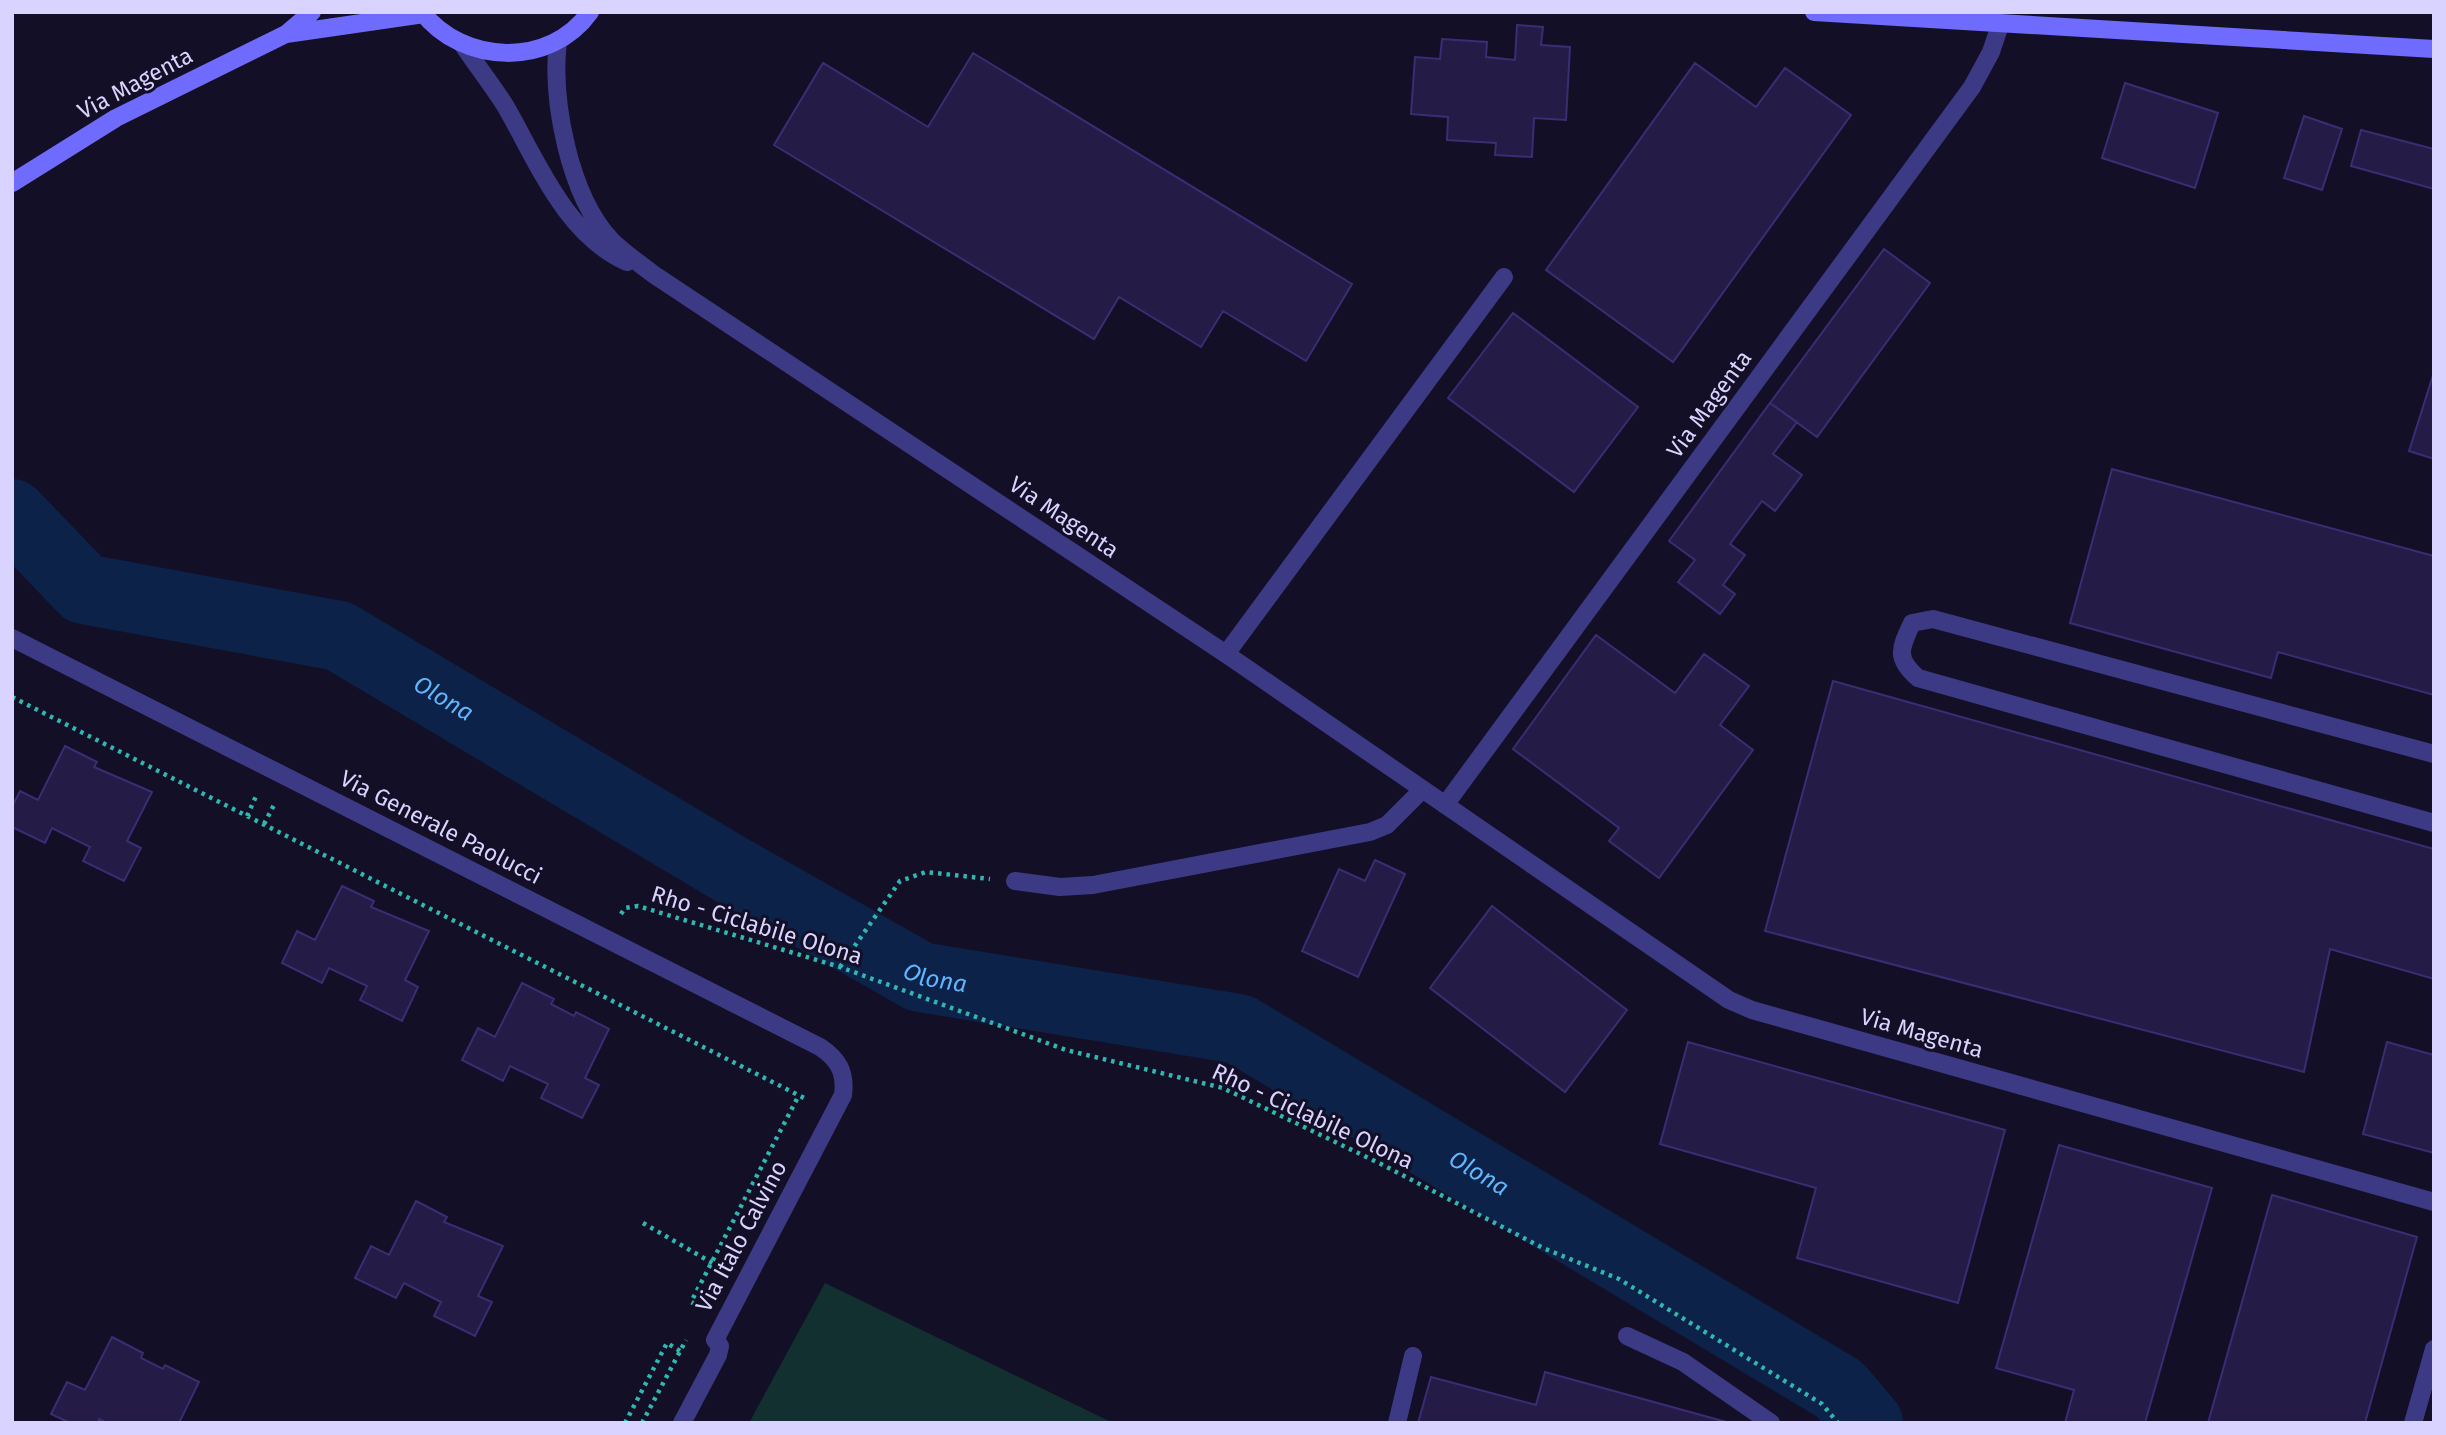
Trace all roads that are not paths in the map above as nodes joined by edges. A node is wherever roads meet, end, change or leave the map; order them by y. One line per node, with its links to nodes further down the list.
1 (312, 12): 6 (street, Via Magenta)
2 (590, 12): 7 (street)
3 (1814, 12): 5 (street)
4 (423, 13): 6 (street, Via Magenta); 8 (street)
5 (2000, 25): 9 (street); 17 (street, Via Magenta)
6 (286, 34): 10 (street, Via Magenta)
7 (558, 41): 8 (street); 11 (street, Via Magenta)
8 (463, 45): 11 (street, Via Magenta)
9 (2434, 49)
10 (12, 183)
11 (653, 274): 14 (street, Via Magenta)
12 (1504, 277): 14 (street)
13 (12, 638): 20 (street, Via Generale Paolucci)
14 (1226, 654): 16 (street, Via Magenta)
15 (2434, 754): 18 (street)
16 (1422, 790): 17 (street, Via Magenta); 19 (street)
17 (1445, 805): 21 (street, Via Magenta)
18 (2434, 823)
19 (1015, 881)
20 (841, 1068): 25 (street, Via Italo Calvino)
21 (2434, 1202)
22 (1627, 1336): 27 (street)
23 (2434, 1349): 28 (street)
24 (1413, 1356): 26 (street)
25 (682, 1423)
26 (1396, 1423)
27 (1771, 1423)
28 (2413, 1423)

